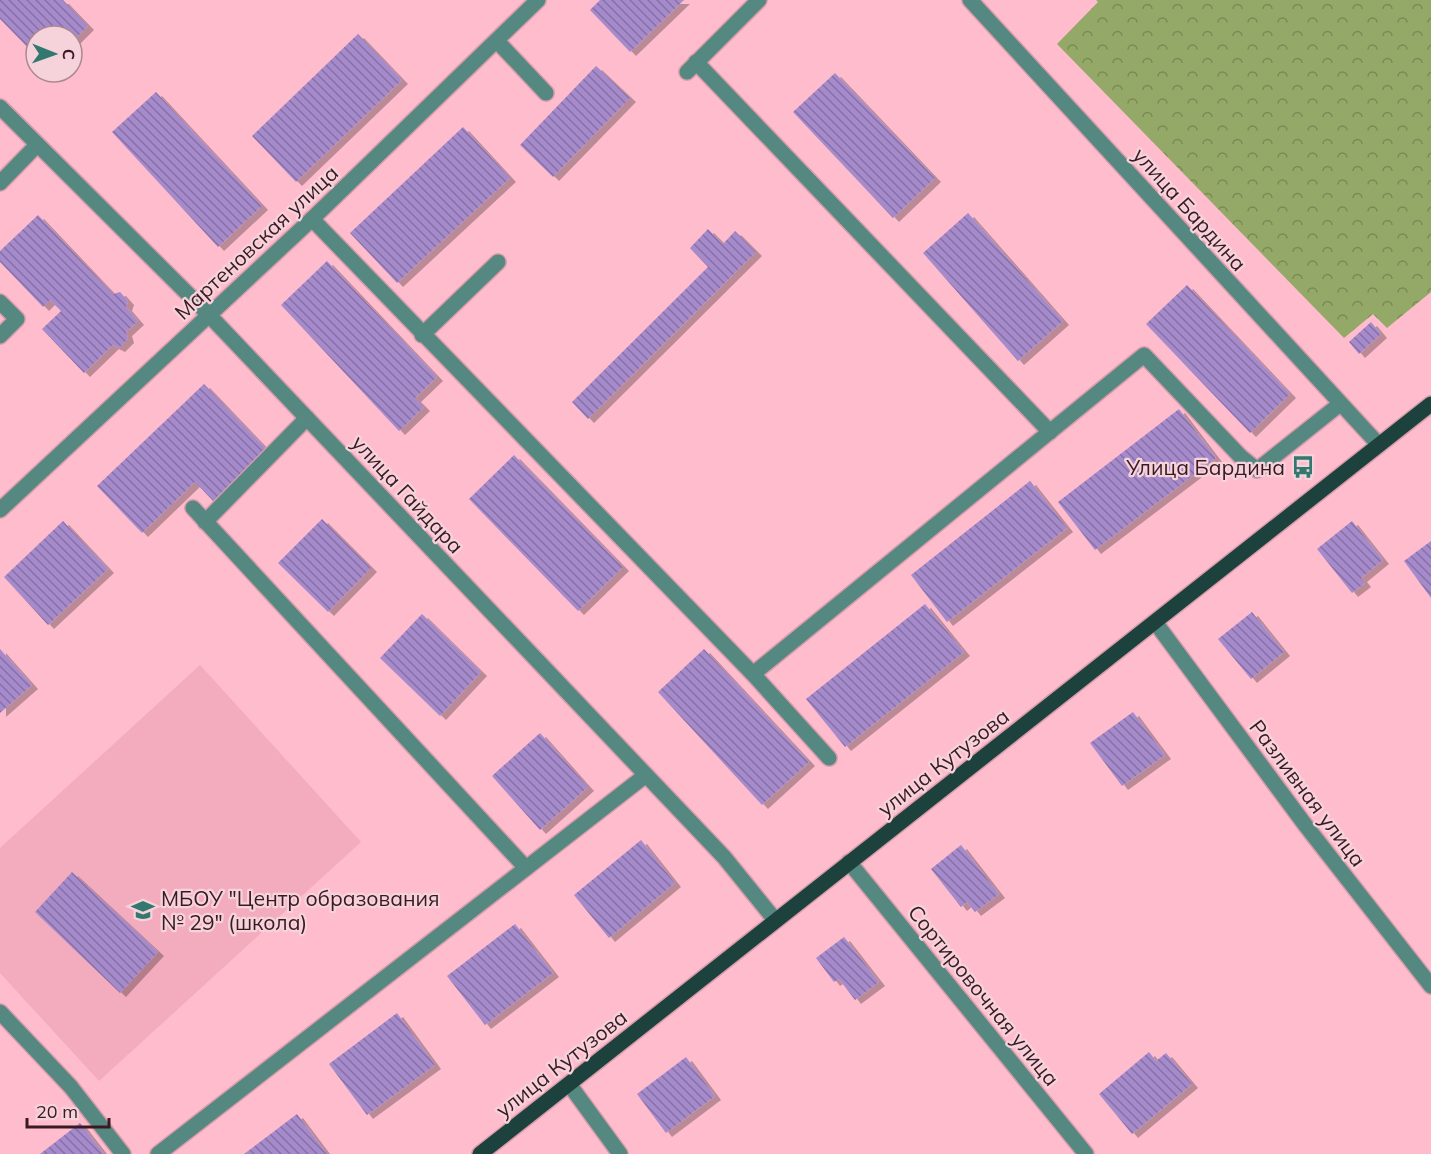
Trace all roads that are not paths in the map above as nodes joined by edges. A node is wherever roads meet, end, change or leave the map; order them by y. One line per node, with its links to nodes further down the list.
1 (538, 0): 4 (street, Мартеновская улица)
2 (759, 0): 18 (street)
3 (970, 0): 15 (street, улица Бардина)
4 (496, 40): 5 (street); 9 (street, Мартеновская улица)
5 (546, 93)
6 (0, 107): 7 (street, улица Гайдара)
7 (37, 145): 8 (street); 12 (street, улица Гайдара)
8 (0, 183)
9 (312, 219): 12 (street, Мартеновская улица); 13 (street)
10 (498, 262): 13 (street)
11 (0, 302): 14 (street)
12 (209, 315): 17 (street, улица Гайдара); 21 (street, Мартеновская улица)
13 (422, 335): 24 (street)
14 (0, 336)
15 (1340, 404): 18 (street); 19 (street, улица Бардина)
16 (1431, 404): 19 (main road, улица Кутузова)
17 (307, 418): 22 (street); 26 (street, улица Гайдара)
18 (1050, 432): 24 (street)
19 (1379, 445): 23 (main road, улица Кутузова)
20 (193, 508): 22 (street)
21 (0, 510)
22 (205, 522): 28 (street)
23 (1155, 622): 27 (main road, улица Кутузова); 30 (street, Разливная улица)
24 (753, 674): 25 (street)
25 (829, 758)
26 (646, 776): 28 (street); 29 (street, улица Гайдара)
27 (849, 862): 29 (main road, улица Кутузова); 37 (street, Сортировочная улица)
28 (526, 868): 34 (street)
29 (775, 920): 32 (main road, улица Кутузова)
30 (1431, 986)
31 (0, 1012): 33 (street)
32 (569, 1084): 35 (main road, улица Кутузова); 36 (street)
33 (123, 1154)
34 (158, 1154)
35 (480, 1154)
36 (620, 1154)
37 (1086, 1154)

